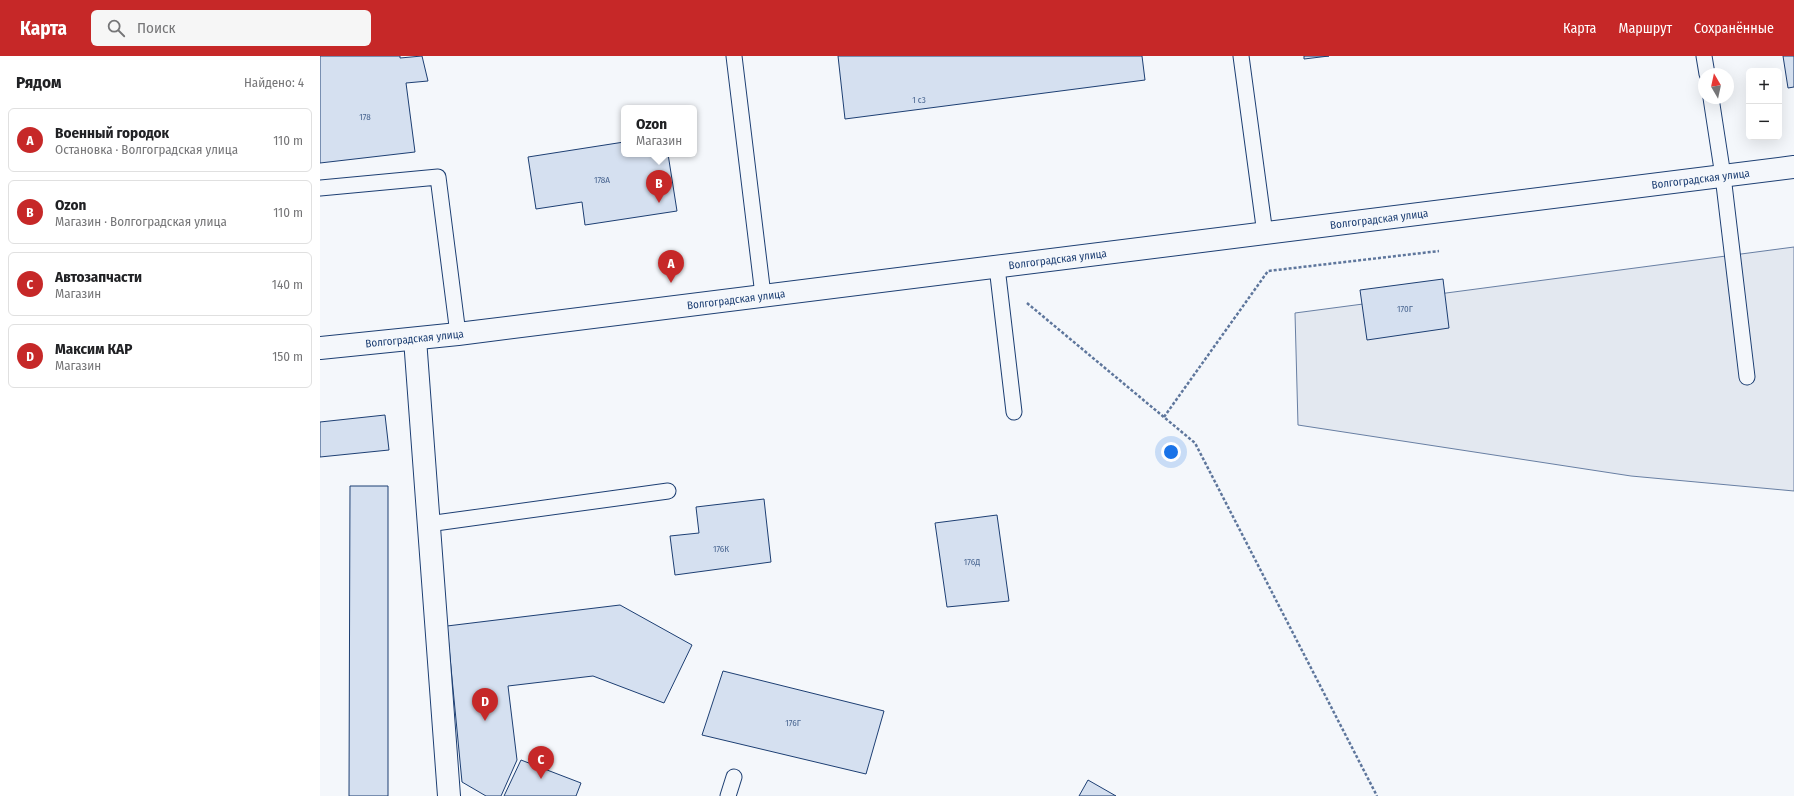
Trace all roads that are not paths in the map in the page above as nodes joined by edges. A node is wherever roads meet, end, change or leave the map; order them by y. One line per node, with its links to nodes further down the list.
1 (734, 56): 11 (lane)
2 (1241, 56): 9 (lane)
3 (1704, 56): 4 (lane)
4 (1706, 68)
5 (1712, 104): 7 (lane)
6 (1794, 167): 7 (street, Волгоградская улица)
7 (1723, 176): 9 (street, Волгоградская улица); 15 (lane)
8 (320, 188): 12 (lane)
9 (1265, 234): 10 (street, Волгоградская улица)
10 (997, 267): 11 (street, Волгоградская улица); 16 (lane)
11 (763, 295): 12 (street, Волгоградская улица)
12 (458, 334): 13 (street, Волгоградская улица)
13 (415, 339): 14 (street, Волгоградская улица); 18 (street)
14 (320, 348)
15 (1747, 377)
16 (1014, 412)
17 (668, 492): 18 (lane)
18 (428, 524): 20 (street)
19 (734, 777): 21 (lane)
20 (449, 796)
21 (728, 796)

